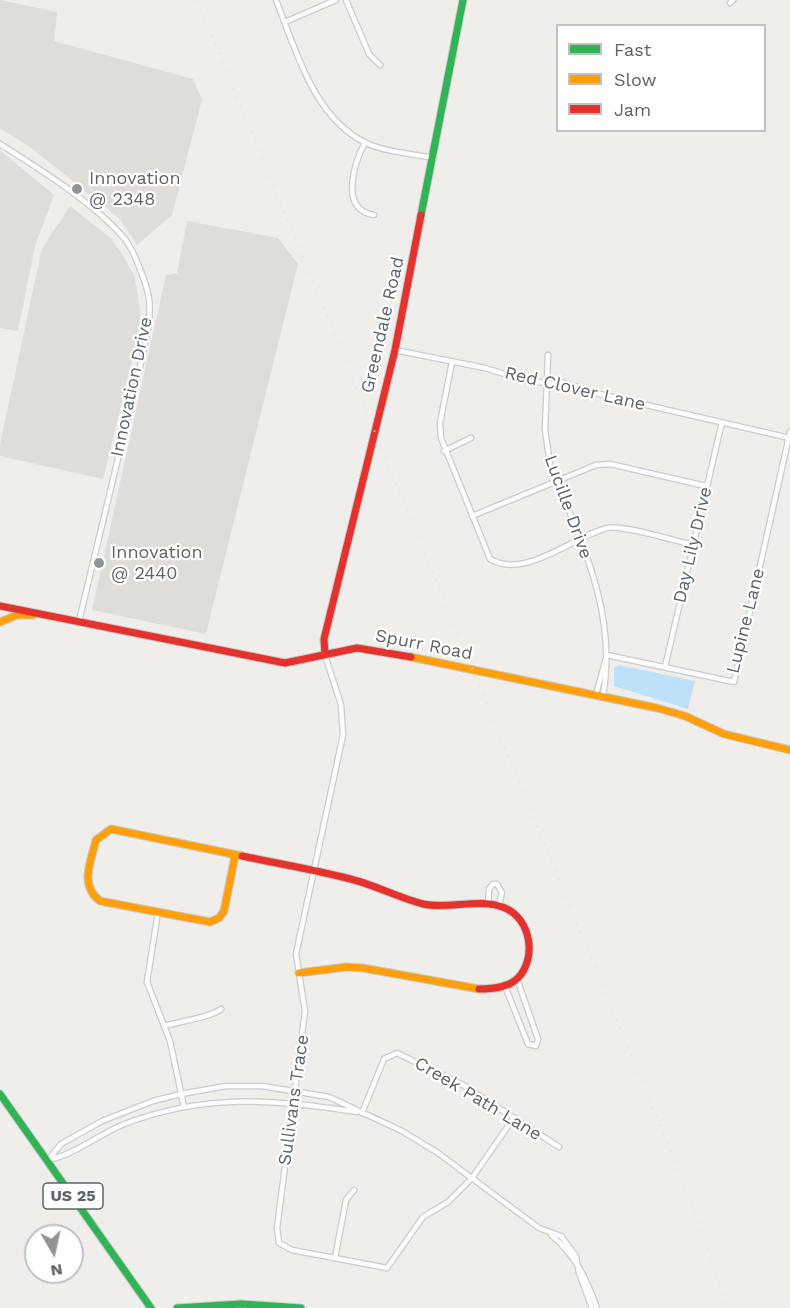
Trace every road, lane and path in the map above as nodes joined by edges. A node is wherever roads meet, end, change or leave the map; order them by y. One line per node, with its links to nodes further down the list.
1 (276, 0): 5 (street)
2 (336, 0): 5 (street)
3 (346, 0): 6 (street)
4 (463, 0): 9 (main road, Greendale Road)
5 (285, 22): 7 (street)
6 (380, 65)
7 (365, 142): 9 (street); 10 (street)
8 (0, 144): 27 (street, Innovation Drive)
9 (434, 159): 11 (main road, Greendale Road)
10 (374, 215)
11 (395, 350): 13 (street, Red Clover Lane); 28 (main road, Greendale Road)
12 (548, 355): 14 (street, Lucille Drive)
13 (452, 362): 14 (street, Red Clover Lane); 18 (street)
14 (547, 383): 15 (street, Red Clover Lane); 19 (street, Lucille Drive)
15 (722, 422): 16 (street, Red Clover Lane); 20 (street, Day Lily Drive)
16 (790, 436): 30 (street, Lupine Lane)
17 (471, 438): 18 (street)
18 (444, 451): 21 (street)
19 (556, 481): 20 (street); 21 (street); 22 (street, Lucille Drive)
20 (706, 486): 23 (street, Day Lily Drive)
21 (472, 516): 22 (street)
22 (579, 540): 23 (street); 29 (street, Lucille Drive)
23 (693, 545): 30 (street, Day Lily Drive)
24 (0, 606): 25 (main road, Spurr Road)
25 (47, 615): 26 (main road, Spurr Road); 27 (main road, Spurr Road)
26 (0, 621)
27 (79, 621): 28 (main road, Spurr Road)
28 (325, 655): 31 (main road, Spurr Road); 34 (street, Sullivans Trace)
29 (607, 655): 30 (street, Lupine Lane); 31 (street, Lucille Drive)
30 (665, 667)
31 (600, 694): 32 (main road, Spurr Road)
32 (790, 750)
33 (235, 856): 34 (main road); 37 (main road); 37 (main road)
34 (313, 872): 35 (main road); 38 (street, Sullivans Trace)
35 (488, 904): 36 (main road); 36 (street)
36 (499, 905): 39 (main road)
37 (158, 912): 42 (street)
38 (298, 973): 40 (main road); 43 (street, Sullivans Trace)
39 (516, 979): 40 (main road); 40 (street)
40 (505, 986)
41 (221, 1010): 42 (street)
42 (165, 1026): 45 (street)
43 (296, 1090): 45 (street); 46 (street, Sullivans Trace); 48 (street)
44 (0, 1094): 53 (main road, US 25)
45 (181, 1094): 47 (street); 49 (street)
46 (294, 1102): 47 (street); 48 (street); 56 (street, Sullivans Trace)
47 (184, 1107): 51 (street)
48 (362, 1113): 50 (street, Creek Path Lane); 54 (street)
49 (113, 1117): 51 (street); 53 (street)
50 (513, 1119): 52 (street, Creek Path Lane); 54 (street, Sullivans Trace)
51 (118, 1127): 53 (street)
52 (559, 1147)
53 (48, 1160): 58 (main road, US 25)
54 (472, 1178): 56 (street, Sullivans Trace); 57 (street)
55 (354, 1190): 56 (street)
56 (335, 1258)
57 (577, 1263): 61 (street); 62 (street)
58 (151, 1308)
59 (177, 1308): 60 (main road)
60 (301, 1308)
61 (592, 1308)
62 (597, 1308)

